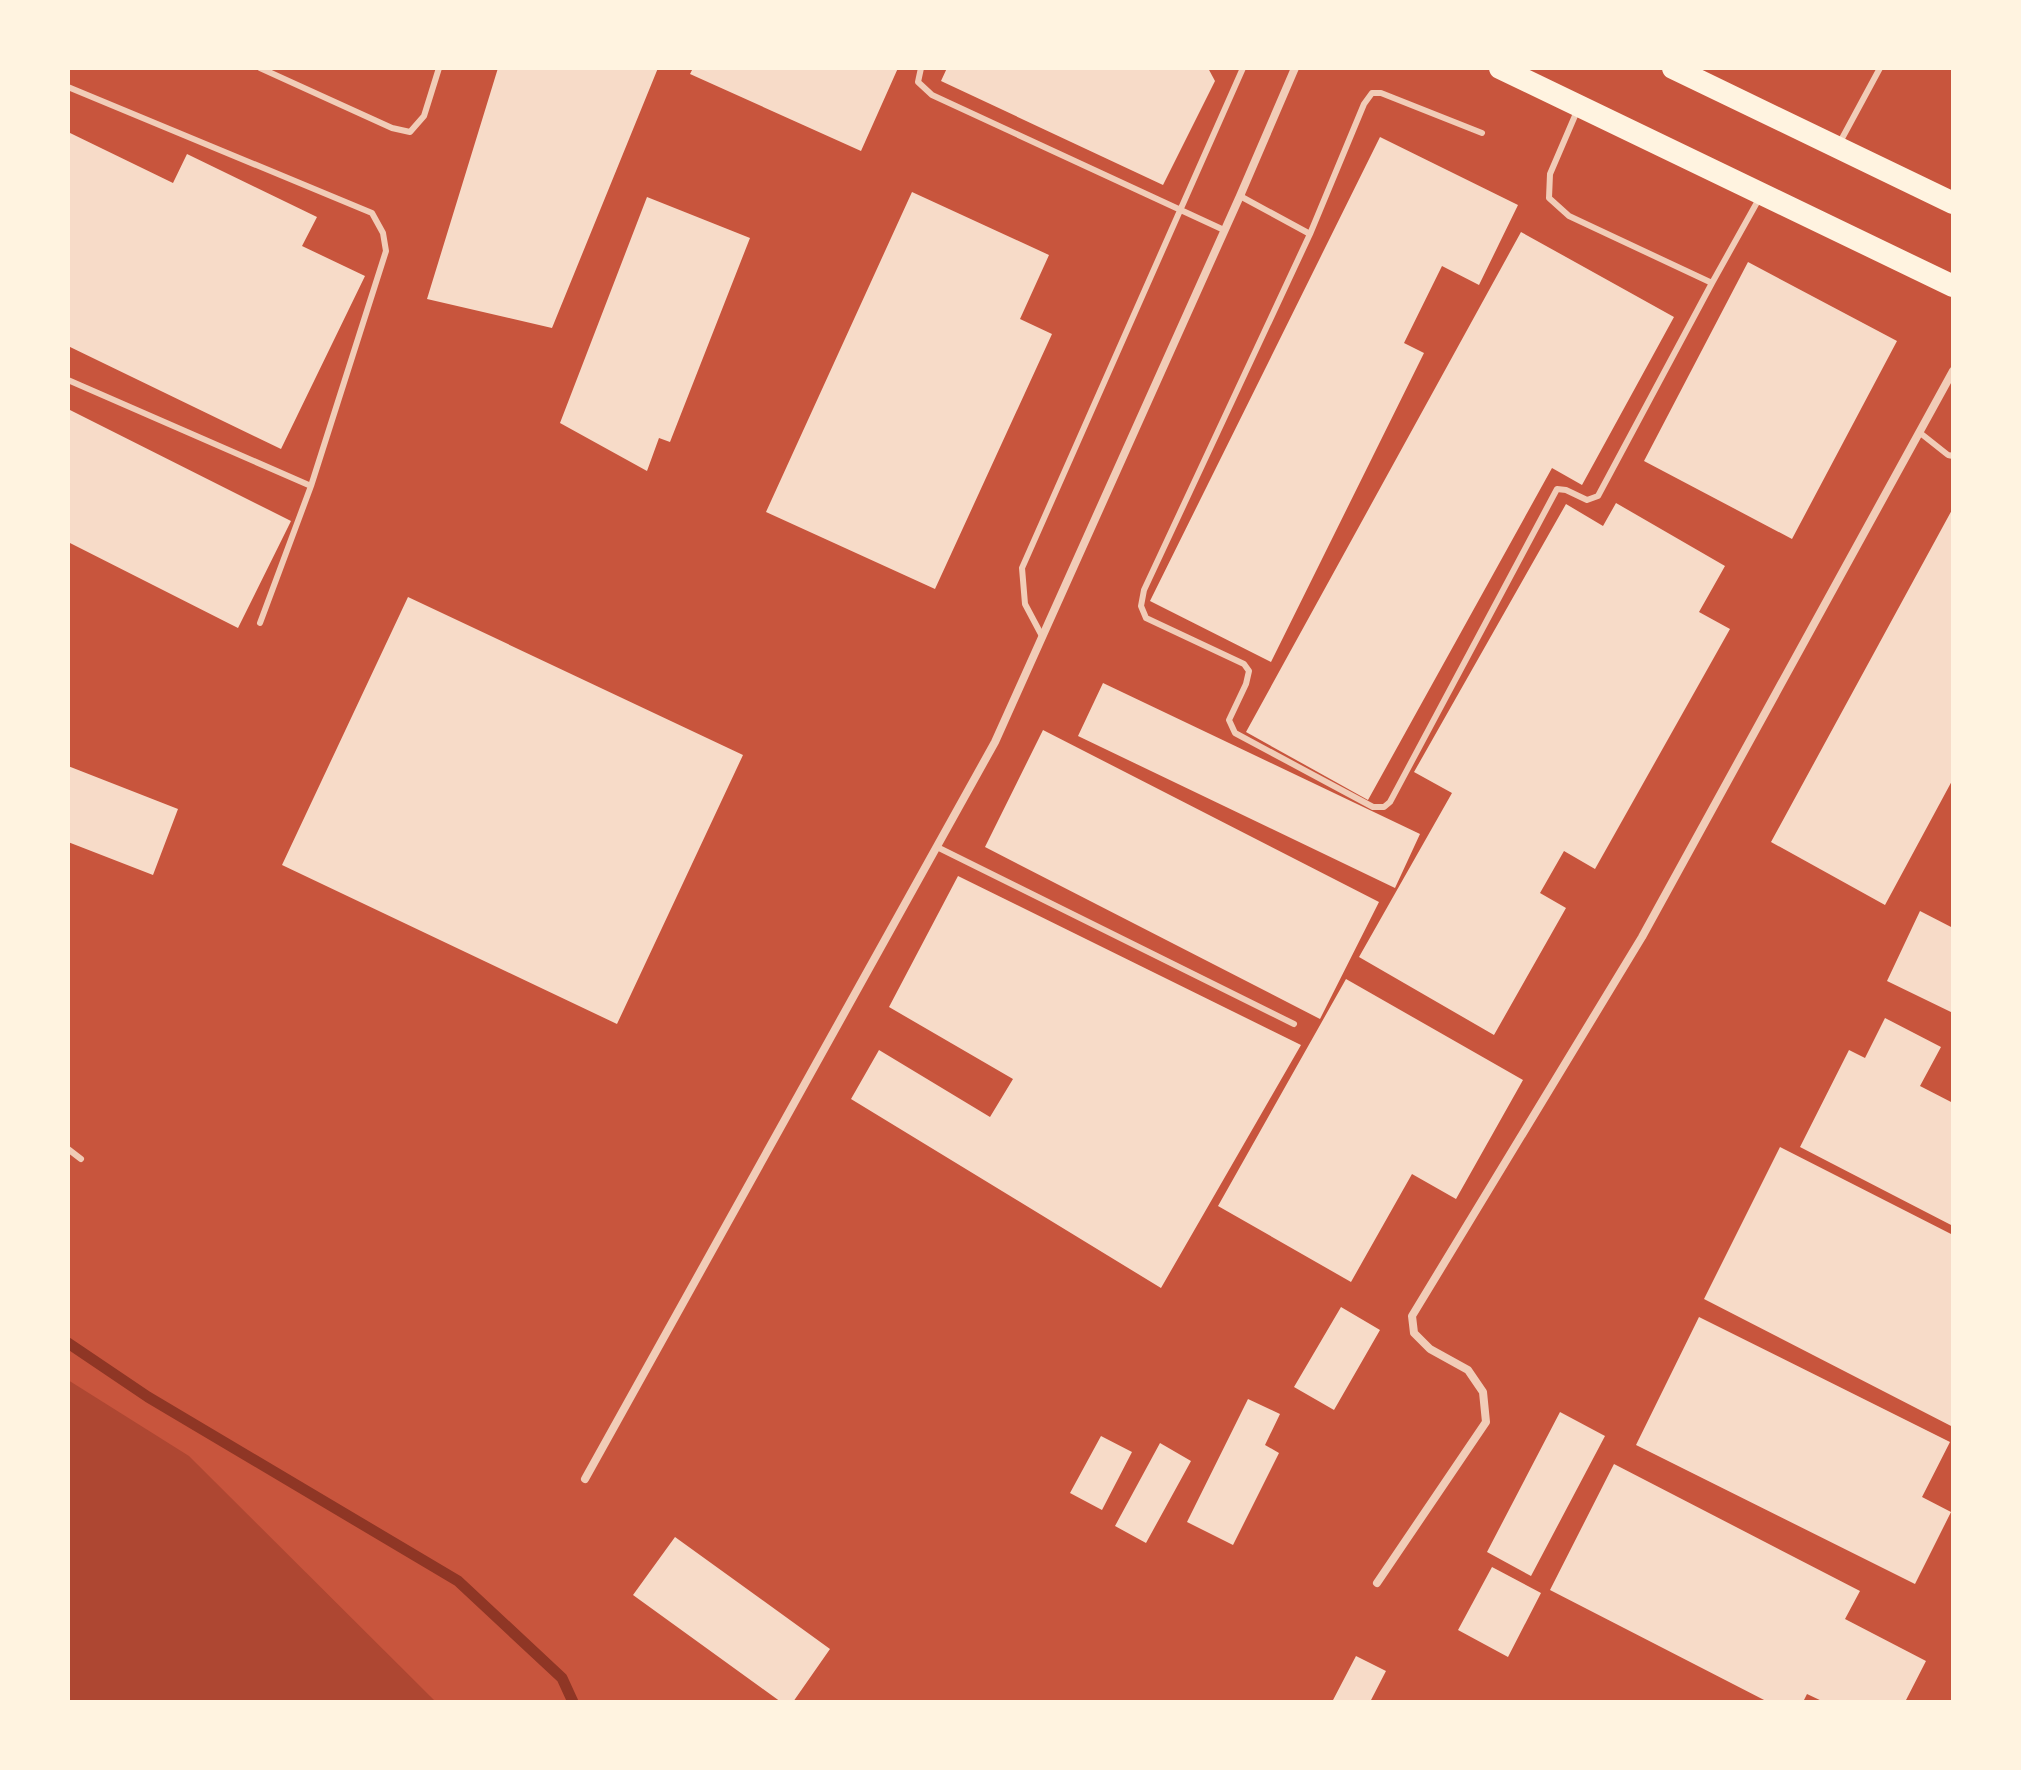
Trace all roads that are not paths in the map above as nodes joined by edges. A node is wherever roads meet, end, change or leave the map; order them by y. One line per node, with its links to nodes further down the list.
1 (260, 68): 2 (lane)
2 (439, 68)
3 (921, 68): 16 (lane)
4 (1243, 68): 16 (lane)
5 (1295, 68): 14 (street)
6 (1500, 68): 10 (highway)
7 (1880, 68): 12 (lane)
8 (1677, 69): 12 (highway)
9 (68, 87): 25 (lane)
10 (1579, 107): 13 (highway); 19 (lane)
11 (1482, 133): 18 (lane)
12 (1837, 147): 15 (highway)
13 (1762, 194): 19 (lane); 20 (highway)
14 (1240, 196): 17 (street); 18 (lane)
15 (1953, 203)
16 (1181, 210): 17 (lane); 27 (lane)
17 (1224, 230): 27 (street)
18 (1310, 234): 19 (lane)
19 (1712, 283)
20 (1953, 286)
21 (1953, 371): 23 (street)
22 (68, 380): 25 (lane)
23 (1919, 432): 24 (lane); 33 (street)
24 (1953, 456)
25 (311, 486): 26 (lane)
26 (260, 623)
27 (1042, 636): 28 (street)
28 (937, 847): 29 (lane); 32 (street)
29 (1294, 1024)
30 (68, 1149): 31 (lane)
31 (81, 1159)
32 (585, 1479)
33 (1377, 1583)

